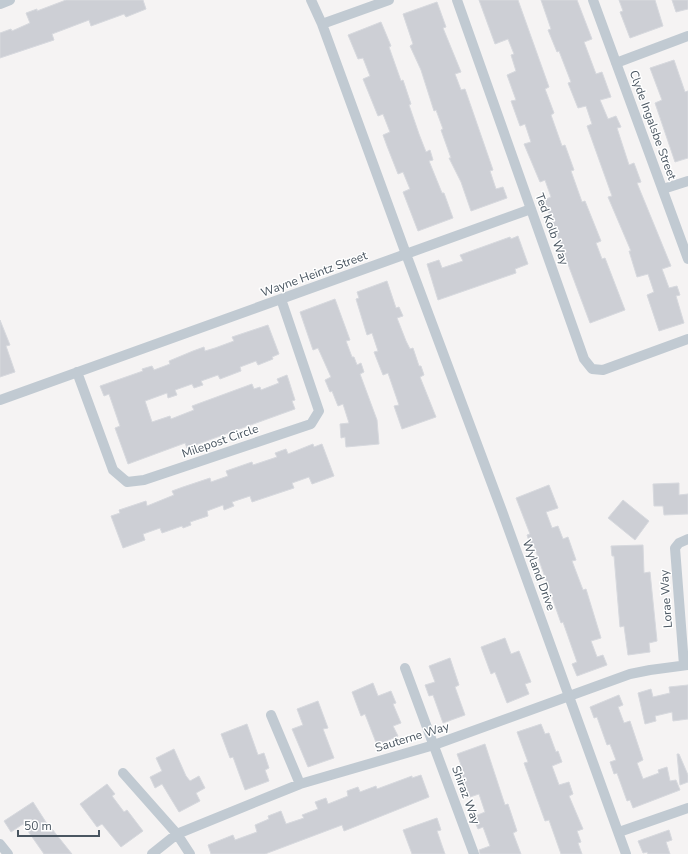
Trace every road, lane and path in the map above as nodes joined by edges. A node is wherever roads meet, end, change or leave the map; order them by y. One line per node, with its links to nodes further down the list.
1 (312, 0): 5 (street)
2 (389, 0): 5 (street)
3 (457, 0): 10 (street, Ted Kolb Way)
4 (594, 0): 7 (street, Clyde Ingalsbe Street)
5 (322, 24): 11 (street)
6 (688, 36): 7 (street)
7 (616, 63): 9 (street, Clyde Ingalsbe Street)
8 (688, 180): 9 (street)
9 (662, 189): 12 (street, Clyde Ingalsbe Street)
10 (531, 209): 11 (street, Wayne Heintz Street); 14 (street, Ted Kolb Way)
11 (406, 254): 13 (street, Wayne Heintz Street); 20 (street, Wyland Drive)
12 (688, 259)
13 (281, 299): 15 (street, Wayne Heintz Street); 15 (street, Milepost Circle)
14 (688, 339)
15 (77, 372): 16 (street, Wayne Heintz Street)
16 (0, 400)
17 (688, 539): 18 (street, Lorae Way)
18 (686, 665): 20 (street, Sauterne Way)
19 (405, 668): 22 (street, Shiraz Way)
20 (570, 697): 22 (street, Sauterne Way); 26 (street, Wyland Drive)
21 (271, 715): 24 (street)
22 (434, 745): 24 (street, Sauterne Way); 32 (street, Shiraz Way)
23 (123, 773): 27 (street)
24 (300, 784): 27 (street, Sauterne Way)
25 (688, 808): 26 (street)
26 (619, 832): 33 (street, Wyland Drive)
27 (177, 834): 30 (street, Sauterne Way); 31 (street)
28 (0, 844): 29 (street)
29 (8, 854)
30 (152, 854)
31 (190, 854)
32 (474, 854)
33 (626, 854)

